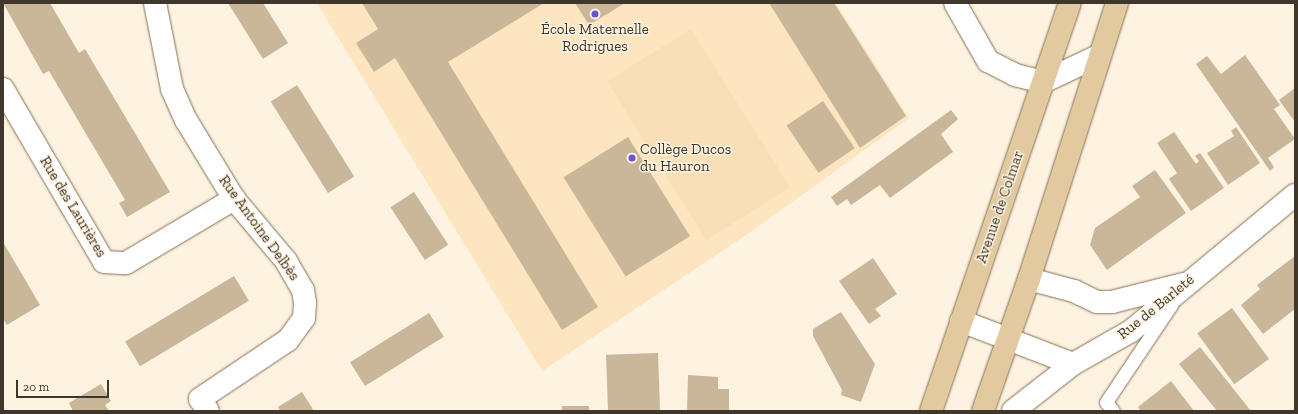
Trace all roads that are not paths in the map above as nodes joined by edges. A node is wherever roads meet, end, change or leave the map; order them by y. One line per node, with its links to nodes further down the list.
1 (155, 3): 9 (street, Rue Antoine Delbès)
2 (955, 3): 6 (street)
3 (1070, 3): 6 (main road, Avenue de Colmar)
4 (1117, 3): 5 (main road)
5 (1100, 55): 6 (street); 10 (main road)
6 (1042, 82): 12 (main road, Avenue de Colmar)
7 (3, 89): 9 (street, Rue des Laurières)
8 (1295, 195): 11 (street, Rue de Barleté)
9 (234, 199): 16 (street, Rue Antoine Delbès)
10 (1029, 279): 11 (street); 13 (main road)
11 (1186, 284): 14 (street, Rue de Barleté); 15 (lane)
12 (961, 321): 13 (street); 17 (main road, Avenue de Colmar)
13 (1007, 338): 14 (street); 18 (main road)
14 (1073, 364): 19 (street, Rue de Barleté)
15 (1106, 408)
16 (208, 411)
17 (931, 411)
18 (983, 411)
19 (1013, 411)

